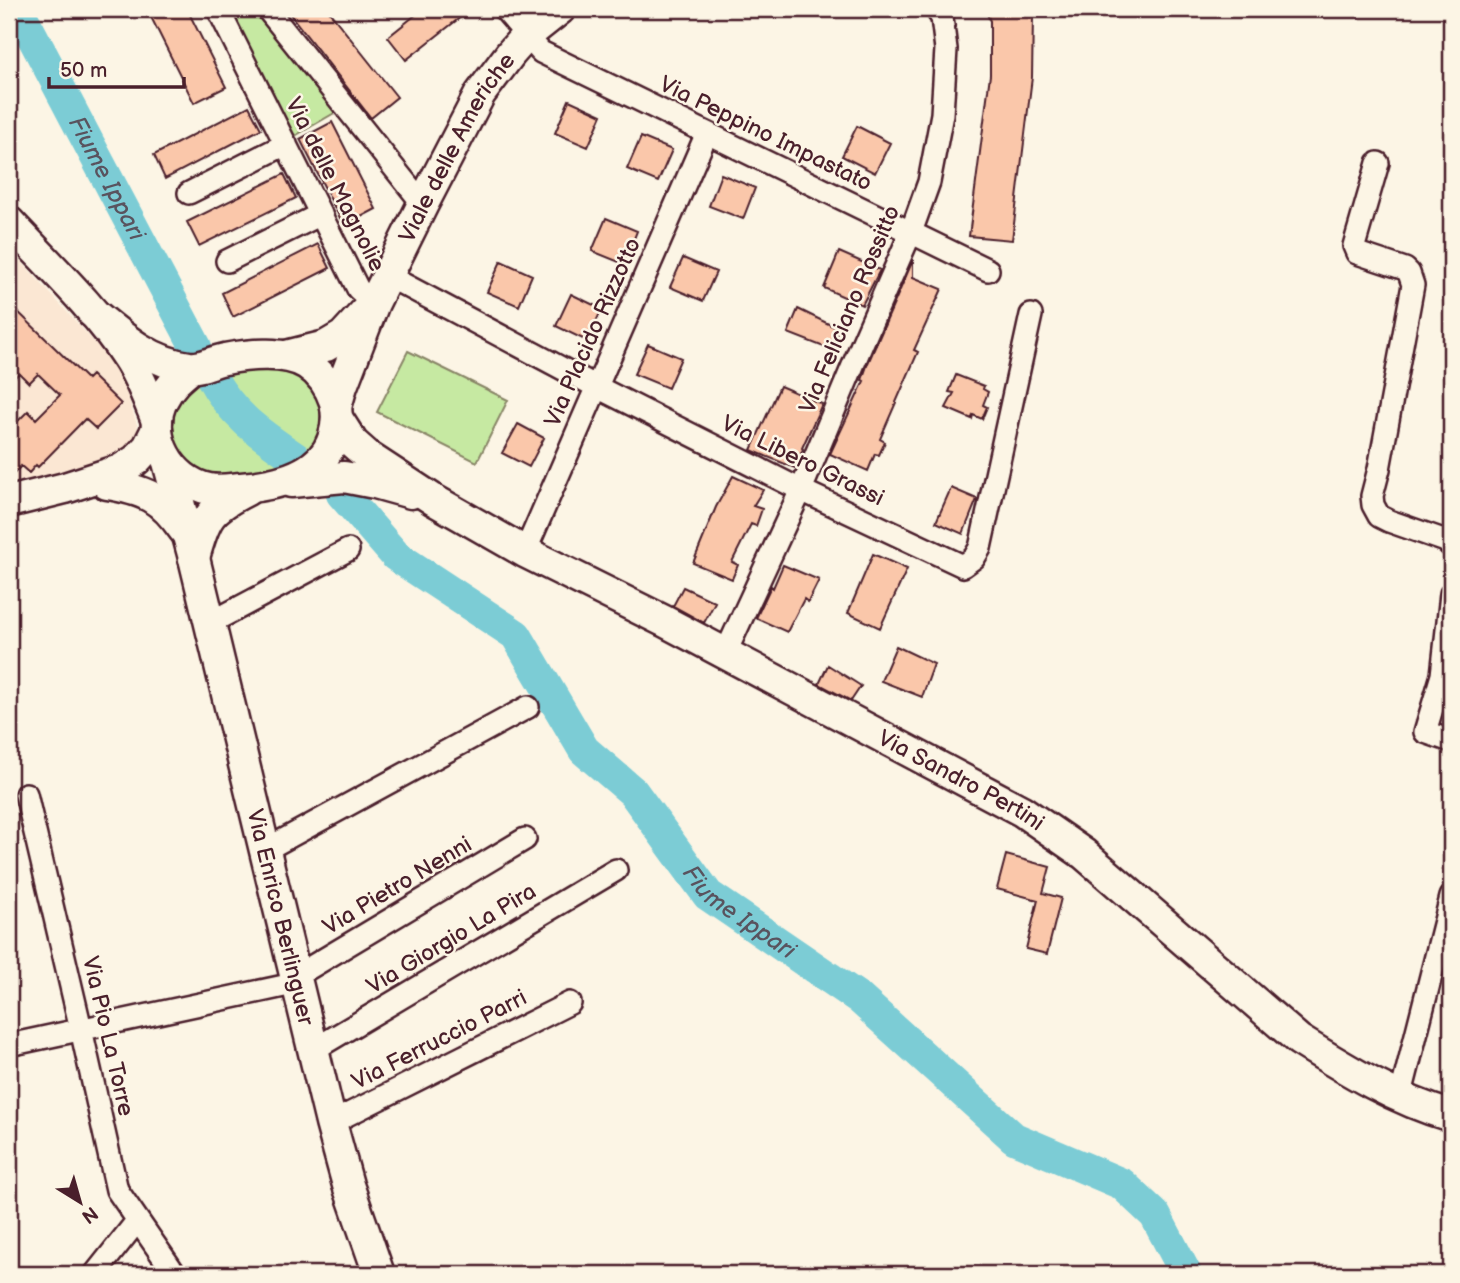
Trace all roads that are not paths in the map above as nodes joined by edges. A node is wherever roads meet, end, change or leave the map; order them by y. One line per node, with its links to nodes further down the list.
1 (218, 9): 8 (street, Via delle Magnolie)
2 (267, 9): 11 (street, Via delle Magnolie)
3 (504, 9): 6 (street, Via Peppino Impastato)
4 (559, 9): 6 (main road, Viale delle Americhe)
5 (936, 9): 14 (street, Via Feliciano Rossitto)
6 (526, 36): 7 (street, Via Peppino Impastato); 11 (main road, Viale delle Americhe)
7 (707, 133): 14 (street, Via Peppino Impastato); 23 (street, Via Placido Rizzotto)
8 (286, 144): 10 (street); 12 (street, Via delle Magnolie)
9 (1378, 163): 34 (street)
10 (189, 193)
11 (423, 204): 17 (main road, Viale delle Americhe)
12 (321, 214): 15 (street); 18 (street, Via delle Magnolie)
13 (9, 222): 19 (main road)
14 (911, 232): 16 (street, Via Peppino Impastato); 30 (street, Via Feliciano Rossitto)
15 (226, 261)
16 (988, 270)
17 (388, 275): 18 (main road, Viale delle Americhe); 23 (street, Via Libero Grassi)
18 (374, 303): 21 (main road); 24 (main road)
19 (93, 313): 22 (main road); 25 (main road)
20 (1031, 315): 30 (street, Via Libero Grassi)
21 (286, 356): 22 (main road); 24 (main road)
22 (191, 368): 25 (main road)
23 (597, 387): 30 (street, Via Libero Grassi); 36 (street, Via Placido Rizzotto)
24 (337, 412): 28 (main road); 31 (main road)
25 (157, 425): 26 (main road); 29 (main road)
26 (179, 476): 27 (main road); 28 (main road); 33 (main road, Via Enrico Berlinguer)
27 (107, 484): 29 (main road); 33 (main road)
28 (263, 486): 31 (main road); 33 (main road)
29 (65, 488): 32 (main road)
30 (801, 490): 39 (street, Via Feliciano Rossitto)
31 (434, 500): 36 (main road, Via Sandro Pertini)
32 (9, 502)
33 (191, 546): 38 (main road, Via Enrico Berlinguer)
34 (1451, 546)
35 (348, 550): 38 (street)
36 (525, 552): 39 (main road, Via Sandro Pertini)
37 (1451, 594): 41 (street)
38 (210, 624): 44 (main road, Via Enrico Berlinguer)
39 (725, 654): 52 (main road, Via Sandro Pertini)
40 (528, 707): 44 (street)
41 (1451, 741)
42 (26, 794): 49 (street, Via Pio La Torre)
43 (525, 839): 47 (street, Via Pietro Nenni)
44 (265, 850): 47 (main road, Via Enrico Berlinguer)
45 (616, 870): 51 (street, Via Giorgio La Pira)
46 (1451, 897): 52 (street)
47 (297, 979): 49 (street, Via Pietro Nenni); 51 (main road, Via Enrico Berlinguer)
48 (570, 1003): 54 (street, Via Ferruccio Parri)
49 (81, 1029): 50 (street, Via Pietro Nenni); 55 (street, Via Pio La Torre)
50 (9, 1045)
51 (313, 1051): 54 (main road, Via Enrico Berlinguer)
52 (1400, 1098): 53 (main road, Via Sandro Pertini)
53 (1451, 1116)
54 (331, 1122): 58 (main road, Via Enrico Berlinguer)
55 (137, 1221): 56 (street); 57 (street, Via Pio La Torre)
56 (95, 1274)
57 (175, 1274)
58 (379, 1274)

